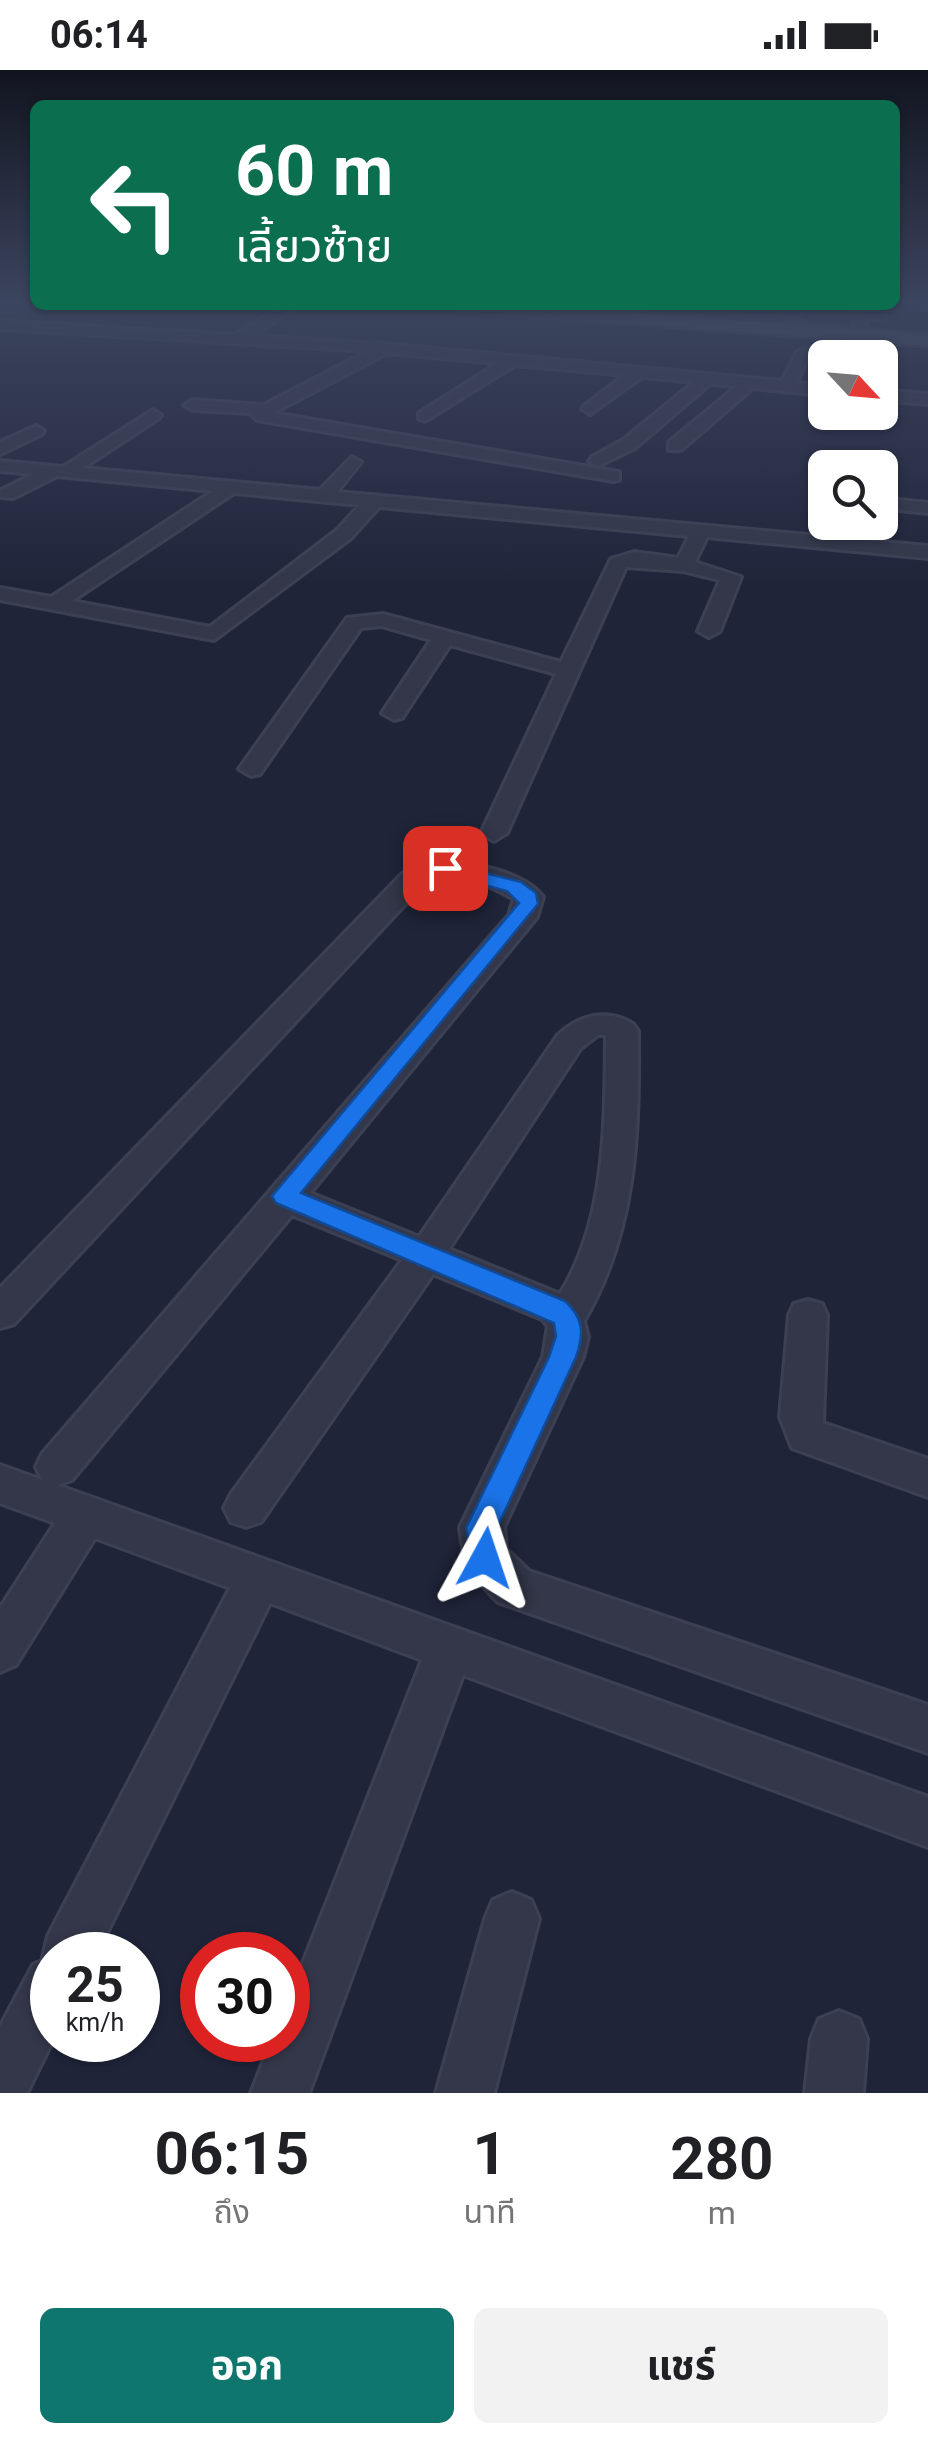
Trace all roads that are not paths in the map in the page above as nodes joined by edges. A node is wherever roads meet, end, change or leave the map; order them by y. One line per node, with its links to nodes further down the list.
1 (285, 397): 7 (street)
2 (454, 397): 10 (street)
3 (606, 397): 8 (street)
4 (680, 397): 14 (street)
5 (733, 397): 12 (street)
6 (192, 404): 7 (street)
7 (262, 409): 18 (street)
8 (590, 409)
9 (153, 415): 17 (street)
10 (425, 416)
11 (36, 431): 13 (street)
12 (676, 446)
13 (0, 449)
14 (598, 461)
15 (352, 462): 21 (street)
16 (0, 466): 17 (street)
17 (60, 472): 19 (street); 20 (street)
18 (613, 476)
19 (231, 488): 21 (street); 29 (street)
20 (8, 494)
21 (324, 498): 22 (street)
22 (372, 503): 25 (street); 29 (street)
23 (898, 505): 24 (street)
24 (928, 508)
25 (700, 533): 26 (street); 27 (street)
26 (928, 552)
27 (684, 565): 30 (street); 32 (street)
28 (0, 594): 29 (street)
29 (56, 603)
30 (709, 631)
31 (444, 637): 32 (street); 33 (street); 34 (street)
32 (568, 671): 35 (street)
33 (394, 713)
34 (252, 769)
35 (494, 833)
36 (284, 1196): 37 (street); 38 (street); 41 (street)
37 (426, 1255): 40 (street); 40 (street); 44 (street)
38 (0, 1314)
39 (808, 1316): 42 (street)
40 (566, 1318): 49 (street)
41 (57, 1466)
42 (928, 1478)
43 (0, 1484): 45 (street)
44 (246, 1508)
45 (85, 1515): 46 (street); 48 (street)
46 (259, 1578): 47 (street); 52 (street)
47 (450, 1648): 50 (street); 55 (street)
48 (0, 1649)
49 (928, 1729)
50 (928, 1822)
51 (512, 1918): 56 (street)
52 (79, 1932)
53 (30, 2028): 54 (street)
54 (0, 2087)
55 (280, 2093)
56 (465, 2093)

